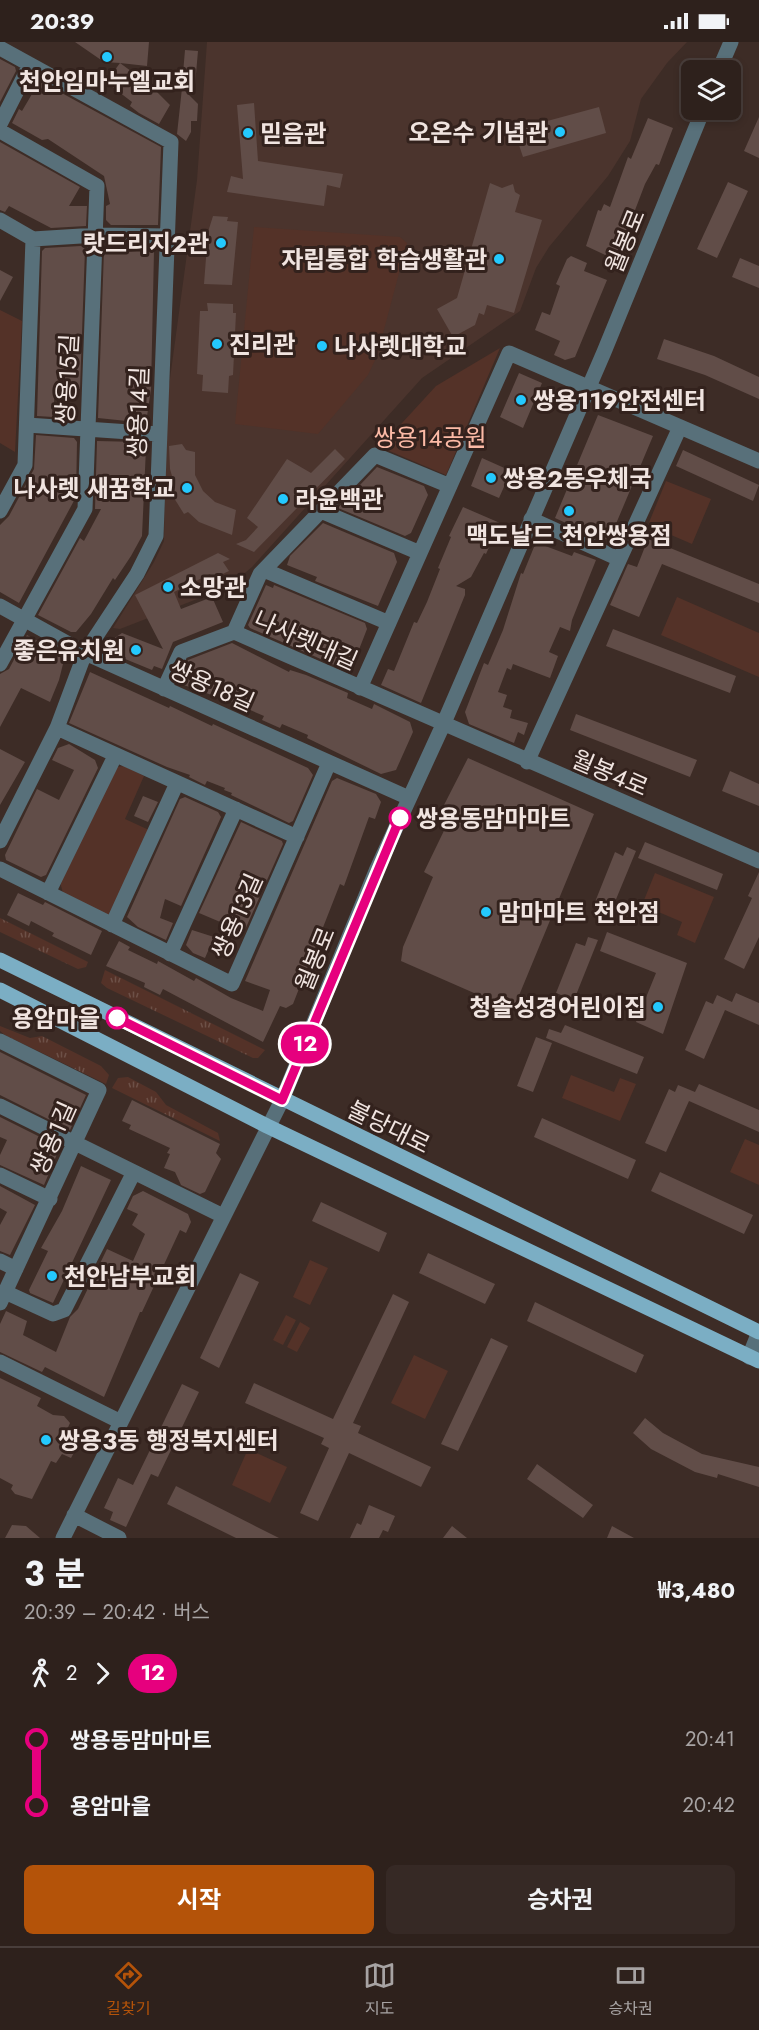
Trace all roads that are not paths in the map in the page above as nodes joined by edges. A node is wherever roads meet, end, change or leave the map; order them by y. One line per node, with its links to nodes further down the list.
1 (731, 42): 3 (street)
2 (0, 48): 4 (street, 쌍용14길)
3 (723, 60)
4 (30, 65): 6 (street); 10 (street, 쌍용14길)
5 (699, 120): 12 (street, 월봉로)
6 (0, 124)
7 (0, 130): 9 (street, 쌍용15길)
8 (0, 220): 11 (street)
9 (97, 235): 10 (street); 11 (street); 15 (street, 쌍용15길)
10 (168, 236): 16 (street, 쌍용14길)
11 (33, 239): 13 (street)
12 (588, 388): 14 (street); 18 (street, 나사렛대길); 21 (street, 월봉로)
13 (27, 425): 15 (street); 19 (street)
14 (680, 427): 17 (street); 23 (street)
15 (87, 430): 16 (street); 26 (street, 쌍용15길)
16 (159, 434): 29 (street, 쌍용14길)
17 (759, 460)
18 (450, 486): 20 (street, 나사렛대길); 22 (street, 나사렛대길)
19 (0, 511)
20 (321, 511): 22 (street); 24 (street, 나사렛대길)
21 (531, 519): 23 (street); 33 (street, 월봉로)
22 (420, 552): 27 (street, 나사렛대길)
23 (619, 559): 36 (street)
24 (264, 570): 27 (street, 나사렛대길); 28 (street, 나사렛대길)
25 (0, 606): 26 (street, 쌍용18길)
26 (25, 619): 29 (street, 쌍용18길); 30 (street, 쌍용15길)
27 (389, 623): 31 (street, 나사렛대길)
28 (234, 632): 31 (street, 나사렛대길); 32 (street, 나사렛대길)
29 (85, 653): 32 (street, 쌍용18길); 34 (street, 쌍용14길)
30 (0, 664)
31 (360, 688): 33 (street, 나사렛대길)
32 (164, 689): 37 (street, 쌍용18길)
33 (443, 725): 36 (street, 월봉4로); 39 (street, 월봉로)
34 (57, 728): 35 (street); 42 (street, 쌍용14길)
35 (115, 756): 38 (street); 45 (street)
36 (526, 762): 43 (street, 월봉4로)
37 (328, 763): 39 (street, 쌍용18길); 41 (street, 쌍용13길)
38 (177, 783): 40 (street); 46 (street)
39 (409, 798): 51 (street, 월봉로)
40 (236, 809): 41 (street); 47 (street, 쌍용13길)
41 (297, 837): 47 (street, 쌍용13길)
42 (0, 841)
43 (759, 861)
44 (0, 869): 45 (street, 쌍용13길)
45 (48, 893): 46 (street, 쌍용13길)
46 (112, 925): 47 (street, 쌍용13길)
47 (170, 954)
48 (0, 960): 51 (main road, 불당대로)
49 (0, 990): 53 (main road)
50 (0, 1041): 54 (street, 쌍용1길)
51 (282, 1100): 53 (street, 월봉로); 62 (main road, 불당대로)
52 (0, 1106): 54 (street)
53 (267, 1126): 58 (street, 월봉로); 63 (main road)
54 (75, 1144): 55 (street); 57 (street, 쌍용1길)
55 (133, 1174): 58 (street); 61 (street)
56 (0, 1175): 57 (street)
57 (50, 1199): 60 (street, 쌍용1길)
58 (223, 1216): 65 (street, 월봉로)
59 (0, 1261): 60 (street)
60 (16, 1269): 61 (street, 쌍용1길)
61 (2, 1298)
62 (759, 1332): 63 (street)
63 (754, 1359)
64 (0, 1362): 65 (street)
65 (121, 1422): 66 (street, 월봉로)
66 (74, 1515): 67 (street, 월봉로); 68 (street)
67 (63, 1538)
68 (119, 1538)

